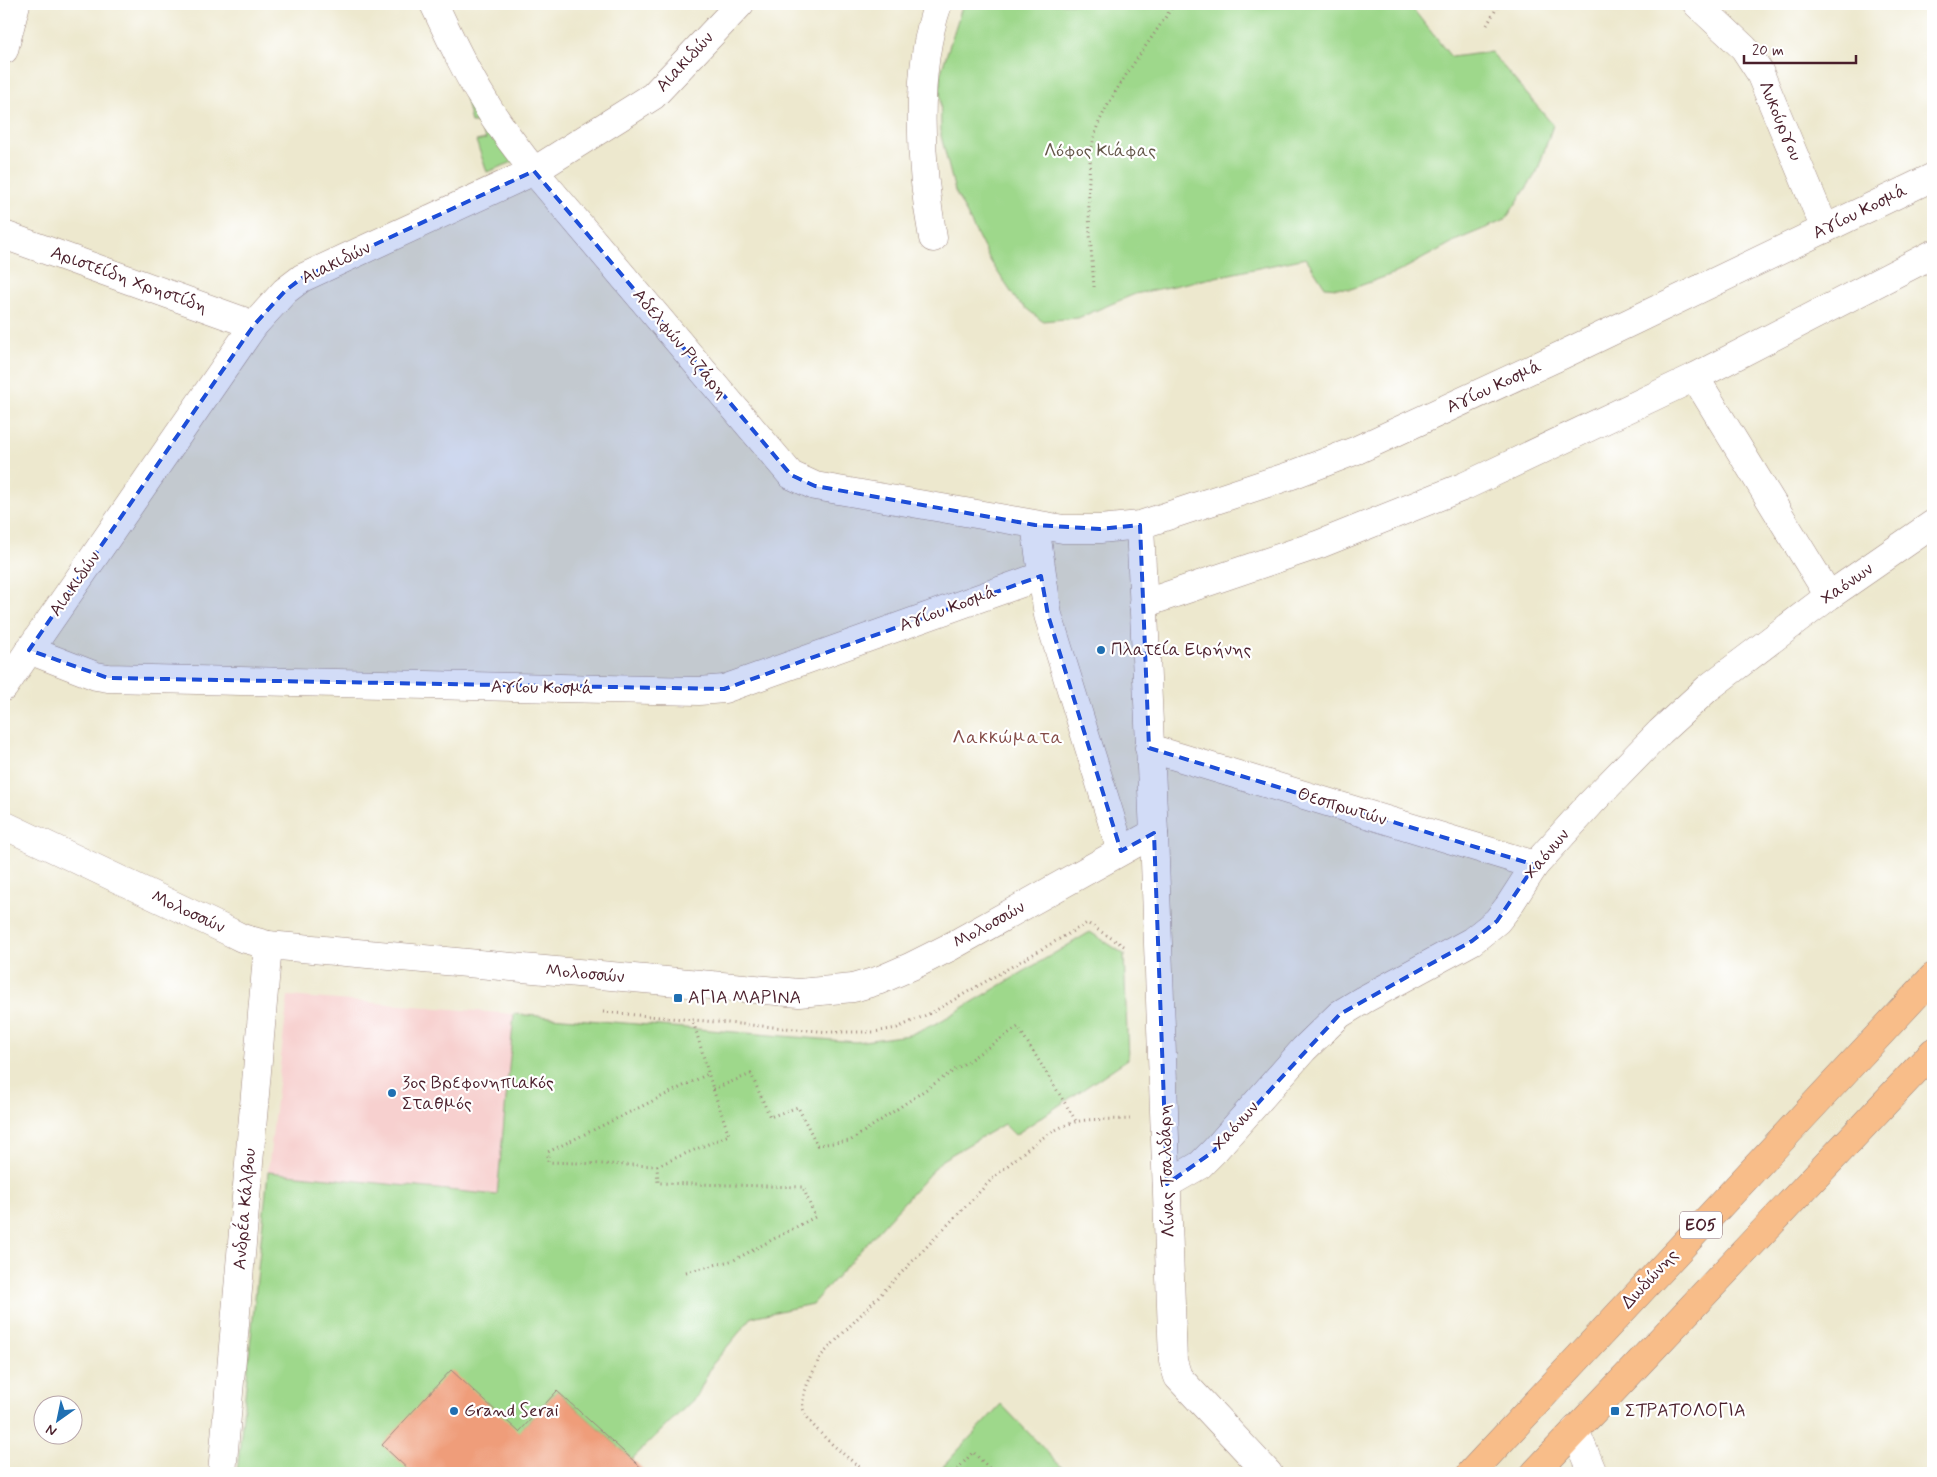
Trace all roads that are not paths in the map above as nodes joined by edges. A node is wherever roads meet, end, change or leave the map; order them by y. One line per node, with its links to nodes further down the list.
1 (16, 4): 6 (street)
2 (434, 4): 7 (street, Αδελφών Ριζάρη)
3 (740, 4): 7 (street, Αιακιδών)
4 (938, 4): 11 (street)
5 (1697, 4): 9 (street, Λυκούργου)
6 (4, 50)
7 (534, 171): 13 (street, Αιακιδών); 16 (street, Αδελφών Ριζάρη)
8 (1933, 177): 9 (street, Αγίου Κοσμά)
9 (1825, 229): 17 (street, Αγίου Κοσμά)
10 (4, 235): 13 (street, Αριστείδη Χρηστίδη)
11 (932, 238)
12 (1933, 254): 14 (street)
13 (254, 325): 21 (street, Αιακιδών)
14 (1695, 377): 19 (street); 20 (street)
15 (1933, 524): 19 (street, Χαόνων)
16 (1035, 525): 17 (street, Αγίου Κοσμά); 18 (street)
17 (1140, 525): 20 (street, Λίνας Τσαλδάρη)
18 (1041, 576): 21 (street, Αγίου Κοσμά); 26 (street)
19 (1829, 596): 27 (street, Χαόνων)
20 (1143, 604): 23 (street, Λίνας Τσαλδάρη)
21 (29, 650): 22 (street, Αιακιδών)
22 (4, 687)
23 (1149, 748): 25 (street, Λίνας Τσαλδάρη); 27 (street, Θεσπρωτών)
24 (4, 825): 28 (street, Μολοσσών)
25 (1154, 833): 26 (street, Μολοσσών); 31 (street, Λίνας Τσαλδάρη)
26 (1121, 851): 28 (street, Μολοσσών)
27 (1535, 865): 31 (street, Χαόνων)
28 (268, 945): 33 (street, Ανδρέα Κάλβου)
29 (1933, 977): 35 (main road, Δωδώνης / ΕΟ5)
30 (1933, 1052): 32 (main road, ΕΟ5)
31 (1167, 1184): 34 (street, Λίνας Τσαλδάρη)
32 (1575, 1430): 36 (main road, ΕΟ5); 37 (street)
33 (222, 1473)
34 (1268, 1473)
35 (1471, 1473)
36 (1535, 1473)
37 (1593, 1473)

